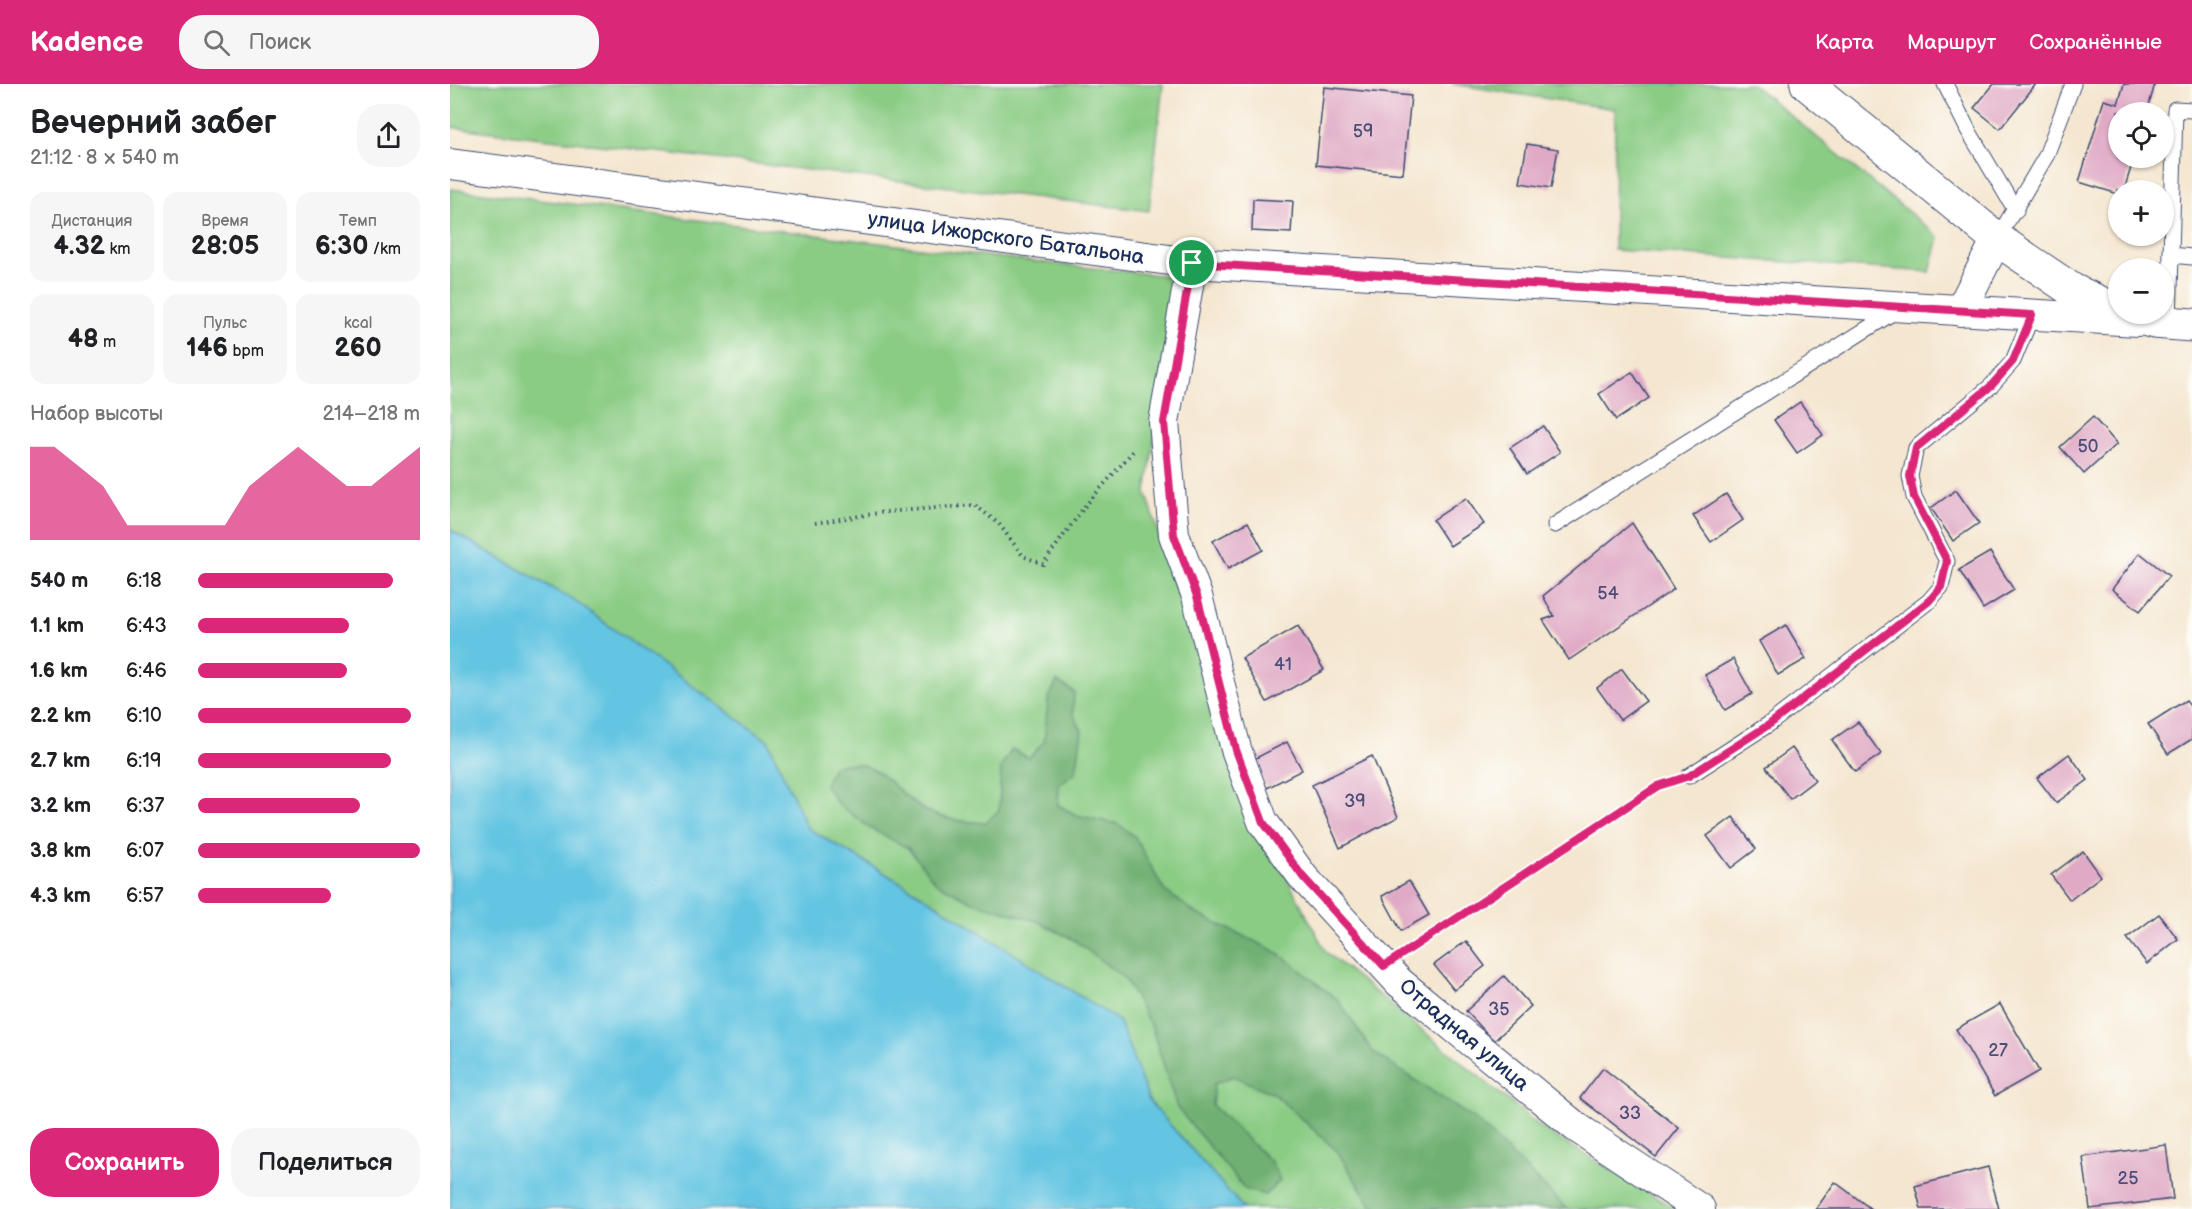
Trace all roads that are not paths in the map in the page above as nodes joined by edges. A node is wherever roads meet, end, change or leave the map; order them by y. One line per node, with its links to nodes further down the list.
1 (1807, 84): 7 (street)
2 (1945, 84): 6 (lane)
3 (2073, 84): 6 (lane)
4 (2192, 110): 8 (lane)
5 (450, 164): 11 (street, улица Ижорского Батальона)
6 (2016, 211): 7 (lane)
7 (1997, 239): 12 (street); 14 (street)
8 (2171, 255): 9 (lane); 10 (lane)
9 (2192, 257)
10 (2170, 258)
11 (1192, 263): 13 (street, улица Ижорского Батальона); 19 (street, Отрадная улица)
12 (2108, 306)
13 (1900, 308): 14 (street, улица Ижорского Батальона); 17 (lane)
14 (1960, 311): 15 (street, улица Ижорского Батальона)
15 (2032, 315): 16 (street, улица Ижорского Батальона); 18 (lane)
16 (2108, 319)
17 (1555, 525)
18 (1689, 776)
19 (1700, 1209)

